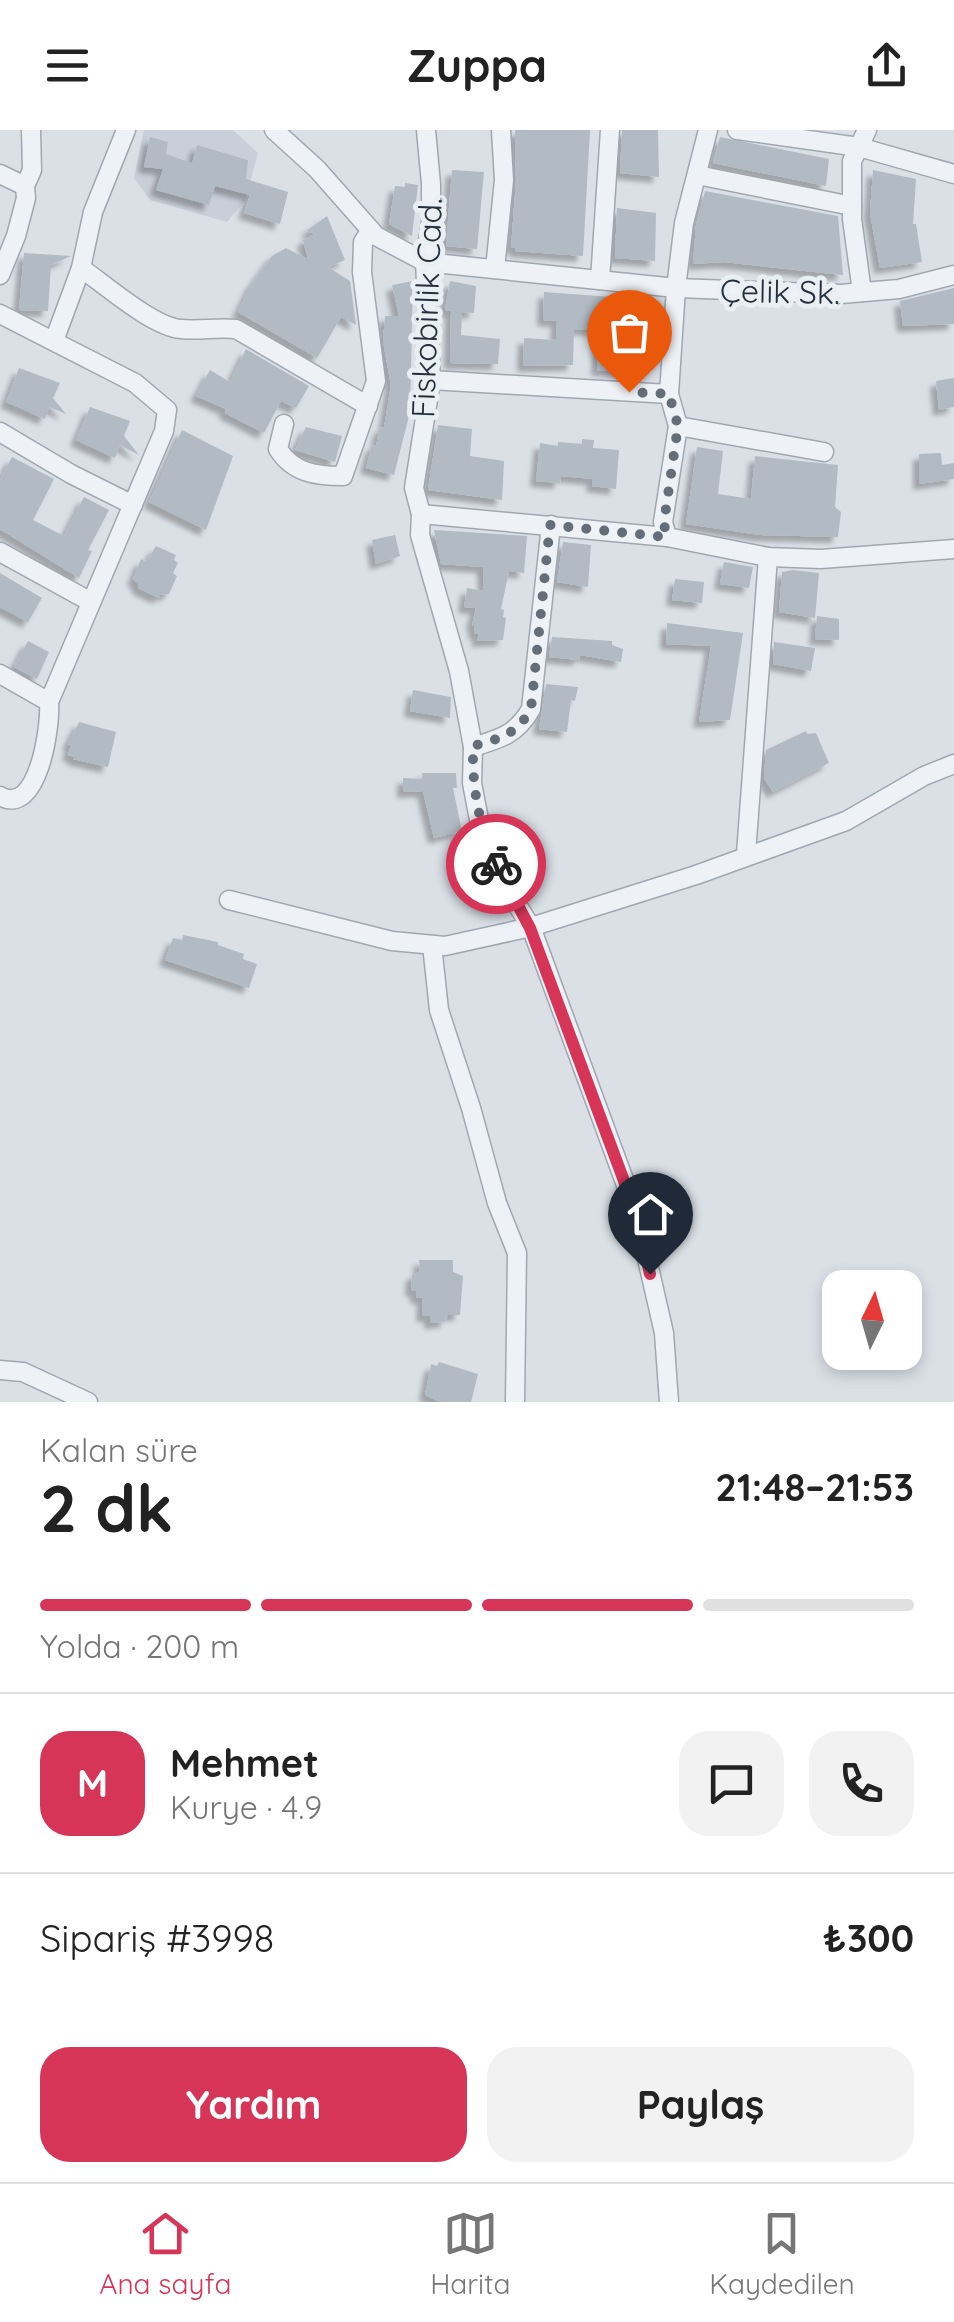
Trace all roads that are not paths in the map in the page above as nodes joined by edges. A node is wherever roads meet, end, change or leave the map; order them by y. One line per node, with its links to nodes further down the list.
1 (31, 130): 13 (street)
2 (126, 130): 17 (street)
3 (274, 130): 15 (street)
4 (426, 130): 16 (street, Fiskobirlik Cad.)
5 (501, 130): 18 (street)
6 (610, 130): 21 (street)
7 (708, 130): 11 (street)
8 (738, 130): 9 (street)
9 (863, 139): 12 (street); 14 (street)
10 (0, 174): 13 (street)
11 (696, 174): 14 (street); 22 (street)
12 (954, 174)
13 (25, 186): 19 (street)
14 (852, 206): 23 (street)
15 (371, 230): 16 (street); 28 (street)
16 (425, 262): 18 (street, Çelik Sk.); 26 (street, Fiskobirlik Cad.)
17 (81, 268): 25 (street); 28 (street)
18 (495, 269): 21 (street, Çelik Sk.)
19 (0, 275)
20 (954, 275): 23 (street, Çelik Sk.)
21 (600, 280): 22 (street, Çelik Sk.)
22 (676, 288): 23 (street, Çelik Sk.); 27 (street)
23 (862, 292)
24 (0, 314): 25 (street)
25 (54, 340): 33 (street)
26 (430, 380): 27 (street); 34 (street, Fiskobirlik Cad.)
27 (669, 394): 30 (street)
28 (368, 406): 29 (street)
29 (284, 424)
30 (678, 426): 32 (street); 36 (street)
31 (0, 432): 33 (street)
32 (824, 452)
33 (132, 506): 40 (street)
34 (421, 514): 35 (street); 43 (street, Fiskobirlik Cad.)
35 (550, 525): 36 (street); 43 (street)
36 (666, 537): 39 (street)
37 (954, 549): 39 (street)
38 (0, 552): 40 (street)
39 (768, 557): 46 (street)
40 (91, 602): 42 (street)
41 (0, 674): 42 (street)
42 (49, 702): 45 (street)
43 (473, 746): 48 (street, Fiskobirlik Cad.)
44 (954, 764): 46 (street)
45 (0, 796)
46 (746, 854): 48 (street)
47 (229, 900): 49 (street)
48 (530, 928): 49 (street); 53 (street, Fiskobirlik Cad.)
49 (432, 945): 52 (street)
50 (0, 1370): 51 (street)
51 (88, 1402)
52 (514, 1402)
53 (669, 1402)

